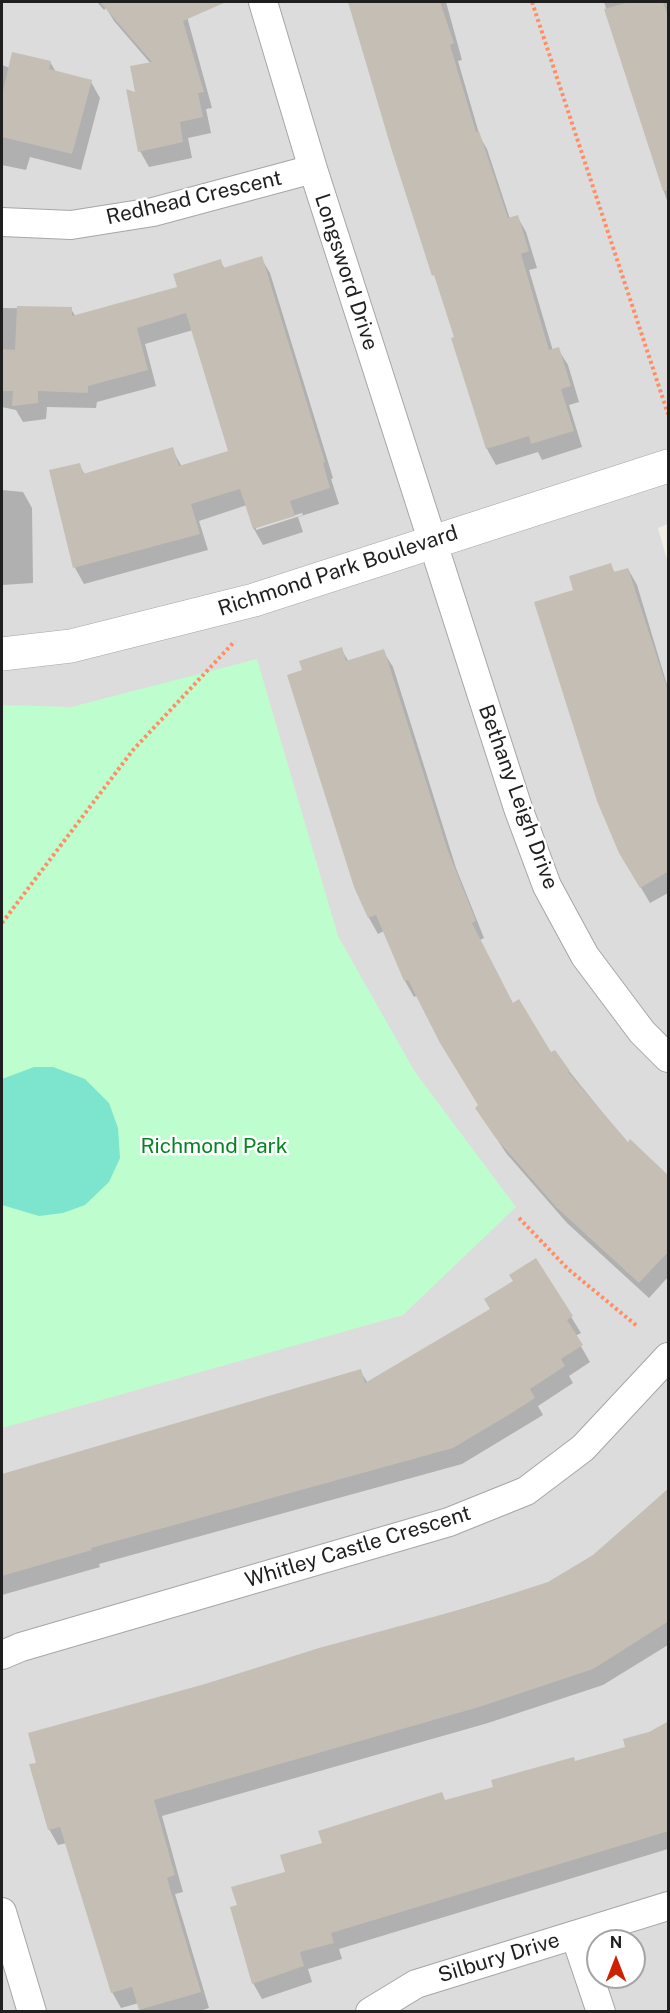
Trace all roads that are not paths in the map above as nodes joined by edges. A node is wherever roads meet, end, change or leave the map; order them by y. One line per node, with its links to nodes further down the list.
1 (262, 2): 2 (street, Longsword Drive)
2 (313, 169): 3 (street, Redhead Crescent); 5 (street, Longsword Drive)
3 (2, 222)
4 (669, 466): 5 (street, Richmond Park Boulevard)
5 (434, 541): 6 (street, Richmond Park Boulevard); 7 (street, Bethany Leigh Drive)
6 (2, 654)
7 (669, 1058)
8 (669, 1357): 9 (street, Whitley Castle Crescent)
9 (2, 1655)
10 (669, 1906): 12 (street, Silbury Drive)
11 (2, 1912): 13 (street)
12 (575, 1935): 14 (street, Silbury Drive); 15 (street)
13 (32, 2012)
14 (370, 2012)
15 (601, 2012)

